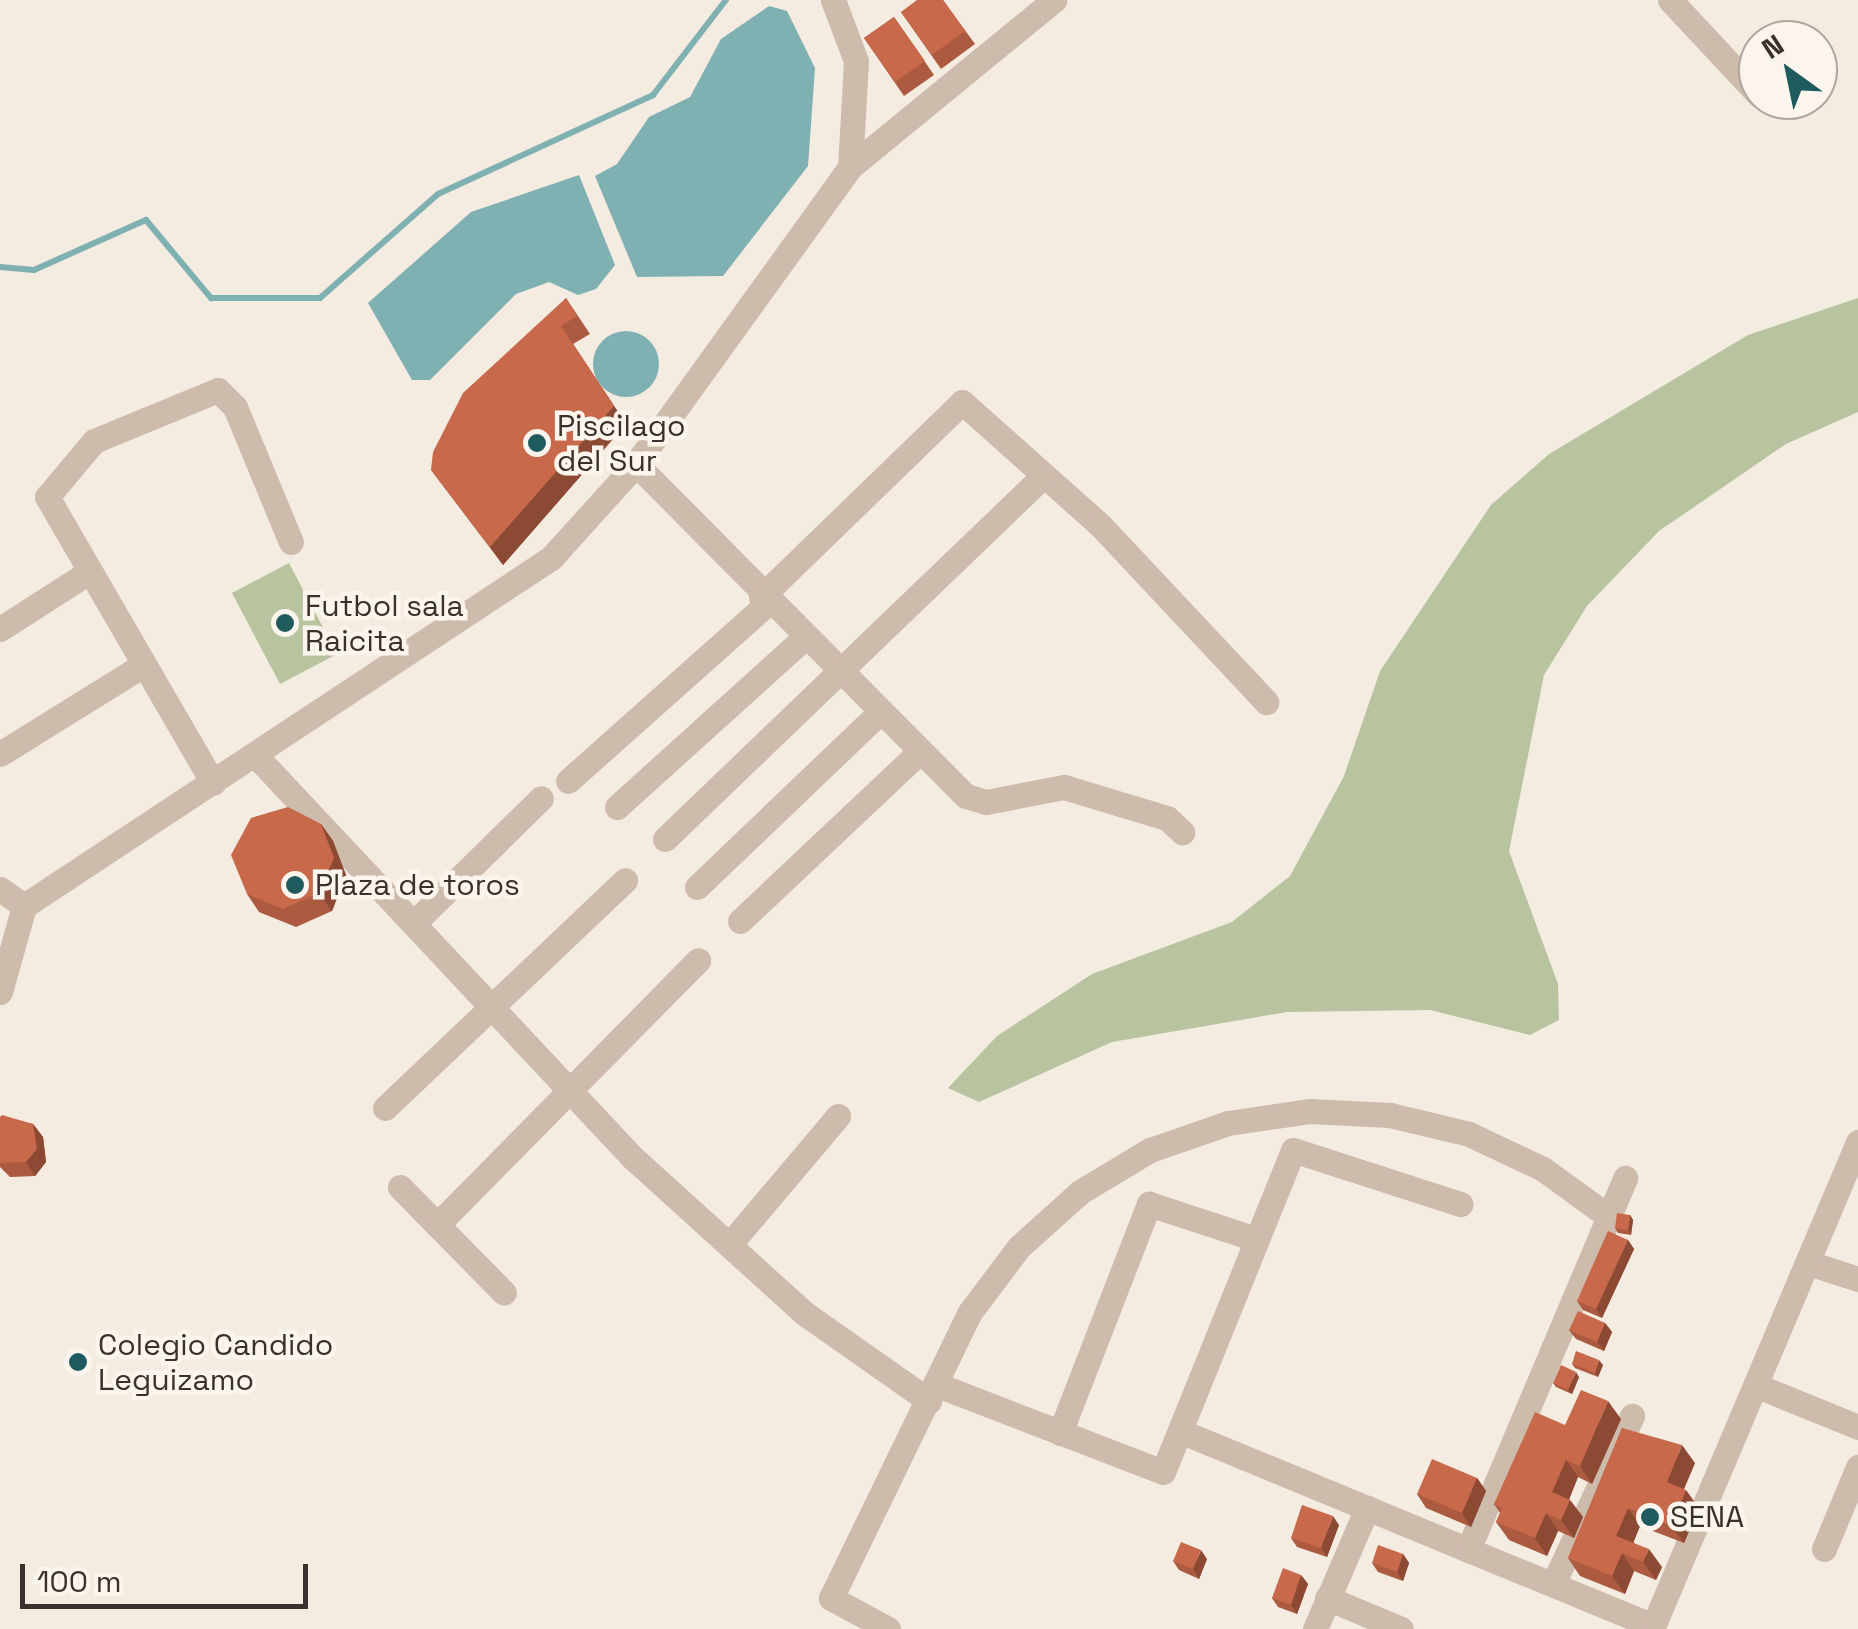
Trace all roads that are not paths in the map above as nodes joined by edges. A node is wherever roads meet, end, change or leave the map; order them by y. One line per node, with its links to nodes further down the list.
1 (834, 0): 5 (street)
2 (1054, 0): 5 (street)
3 (1670, 0): 4 (street)
4 (1738, 73)
5 (850, 167): 6 (street)
6 (636, 464): 10 (street); 19 (street)
7 (1040, 480): 10 (street); 14 (street); 15 (street)
8 (291, 542): 9 (street)
9 (84, 575): 11 (street); 13 (street)
10 (764, 600): 12 (street); 20 (street)
11 (0, 629)
12 (803, 639): 14 (street); 23 (street)
13 (140, 667): 17 (street); 21 (street)
14 (841, 677): 16 (street); 25 (street)
15 (1266, 702)
16 (878, 714): 18 (street); 27 (street)
17 (0, 754)
18 (918, 754): 24 (street); 31 (street)
19 (256, 756): 21 (street); 30 (street)
20 (568, 781)
21 (213, 783): 29 (street)
22 (541, 798): 30 (street)
23 (617, 808)
24 (1182, 832)
25 (666, 839)
26 (625, 880): 34 (street)
27 (696, 887)
28 (0, 889): 29 (street)
29 (14, 918): 33 (street)
30 (416, 921): 34 (street)
31 (740, 921)
32 (698, 960): 35 (street)
33 (0, 992)
34 (495, 1004): 35 (street); 36 (street)
35 (570, 1088): 43 (street); 45 (street)
36 (385, 1108)
37 (838, 1116): 45 (street)
38 (1858, 1142): 46 (street)
39 (1625, 1178): 42 (street)
40 (400, 1187): 43 (street)
41 (1460, 1204): 44 (street)
42 (1609, 1218): 50 (street); 57 (street)
43 (437, 1225): 48 (street)
44 (1256, 1239): 53 (street); 54 (street)
45 (729, 1245): 50 (street)
46 (1812, 1264): 47 (street); 49 (street)
47 (1858, 1279)
48 (504, 1293)
49 (1760, 1387): 52 (street); 61 (street)
50 (932, 1393): 54 (street); 62 (street)
51 (1632, 1416): 59 (street)
52 (1858, 1427)
53 (1180, 1431): 54 (street); 56 (street)
54 (1060, 1433)
55 (1858, 1467): 58 (street)
56 (1367, 1508): 57 (street); 60 (street)
57 (1468, 1550): 59 (street)
58 (1824, 1550)
59 (1553, 1584): 61 (street)
60 (1326, 1598): 63 (street); 64 (street)
61 (1653, 1628)
62 (888, 1629)
63 (1314, 1629)
64 (1401, 1629)

